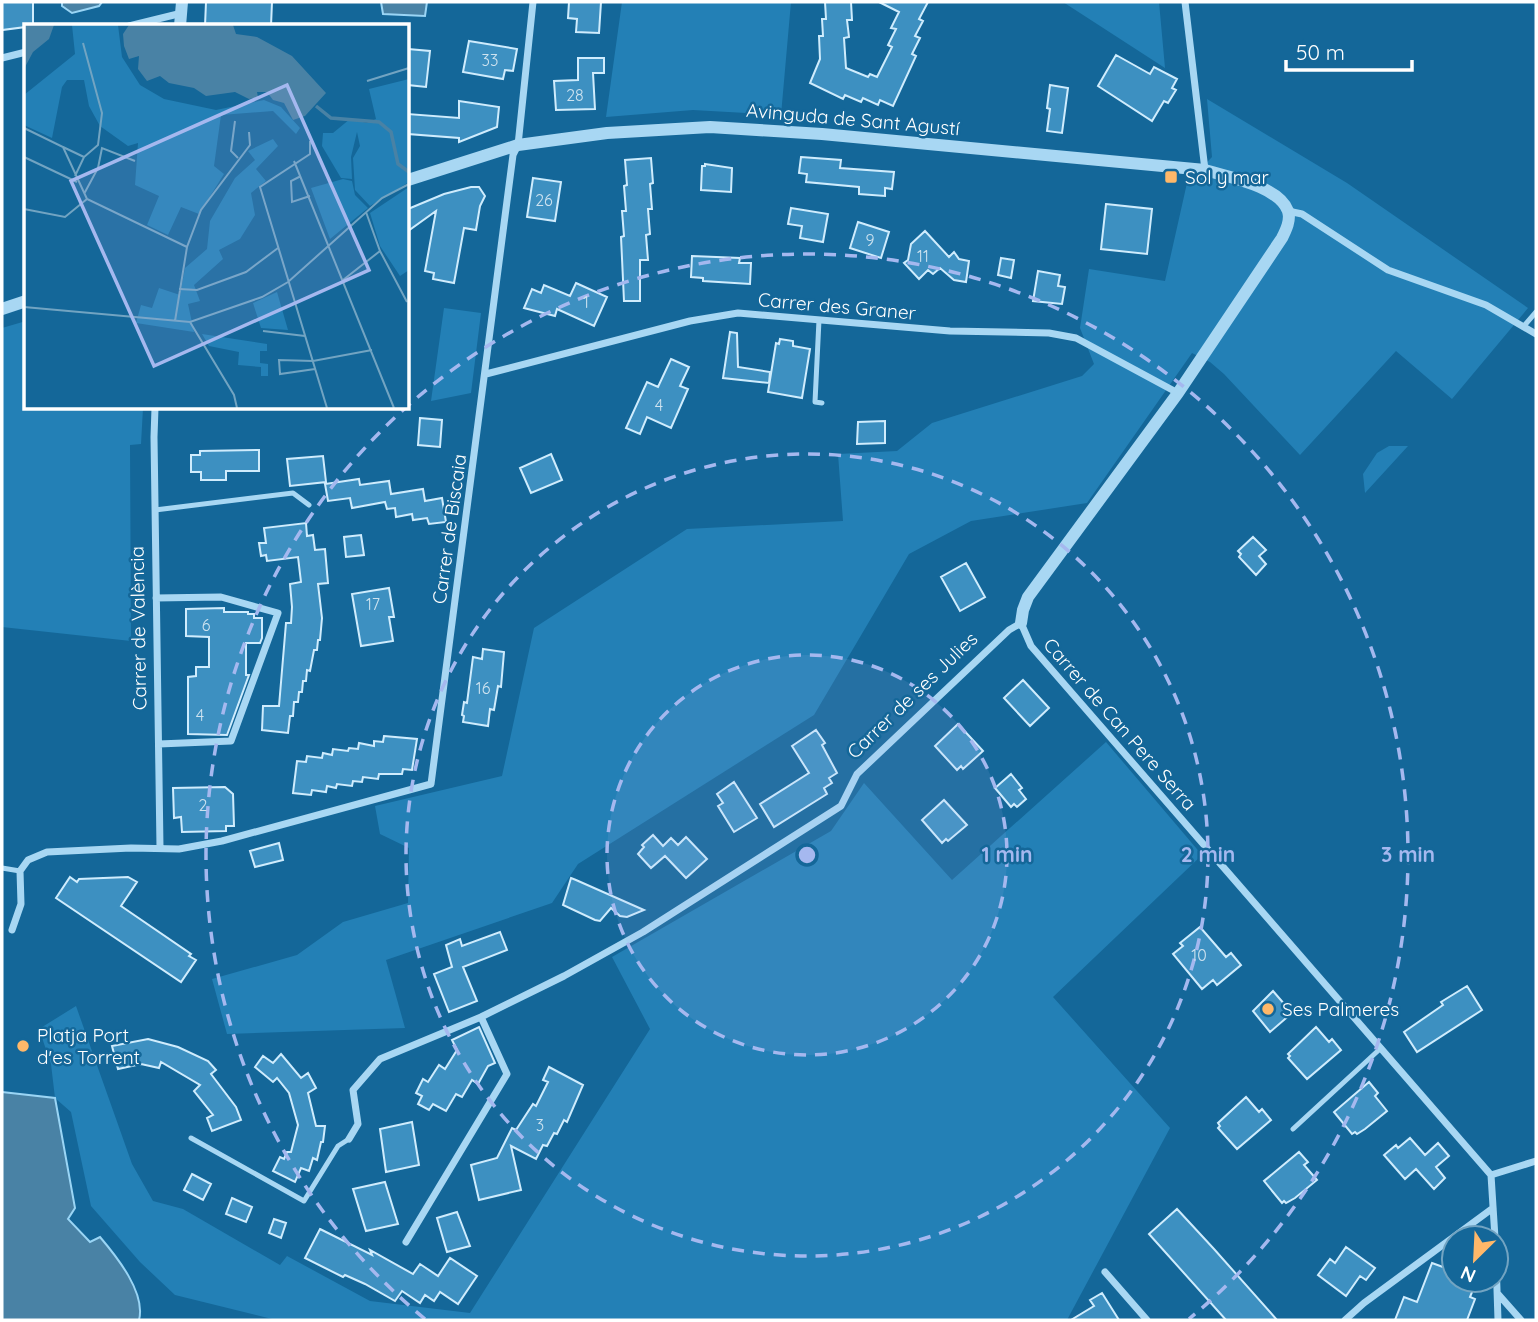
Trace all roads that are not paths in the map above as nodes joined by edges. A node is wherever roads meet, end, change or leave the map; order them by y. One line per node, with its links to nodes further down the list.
1 (533, 2): 7 (street, Carrer de Biscaia)
2 (1185, 2): 8 (street)
3 (181, 14): 4 (street)
4 (138, 24)
5 (24, 52): 6 (street)
6 (2, 58)
7 (517, 145): 8 (street, Avinguda de Sant Agustí); 9 (street, Avinguda de Sant Agustí); 17 (street, Carrer de Biscaia)
8 (1205, 170): 10 (street, Avinguda de Sant Agustí)
9 (410, 179)
10 (1288, 211): 15 (street); 18 (street)
11 (24, 302): 12 (street)
12 (2, 309)
13 (1536, 312): 15 (lane)
14 (819, 320): 17 (street, Carrer des Graner); 18 (street, Carrer des Graner); 19 (lane)
15 (1523, 327): 16 (street)
16 (1536, 334)
17 (486, 374): 26 (street, Carrer de Biscaia)
18 (1178, 393): 24 (street)
19 (822, 403)
20 (155, 410): 22 (street, Carrer de València)
21 (309, 505): 22 (lane)
22 (155, 510): 23 (street, Carrer de València)
23 (156, 598): 25 (street, Carrer de València); 25 (street)
24 (1021, 624): 30 (street, Carrer de ses Julies); 31 (street, Carrer de Can Pere Serra)
25 (159, 744): 26 (street, Carrer de València)
26 (160, 847): 28 (street)
27 (2, 868): 28 (lane)
28 (20, 871): 29 (street)
29 (12, 930)
30 (481, 1017): 34 (street, Carrer de ses Julies); 39 (street)
31 (1381, 1048): 32 (lane); 36 (street, Carrer de Can Pere Serra)
32 (1293, 1129)
33 (191, 1138): 34 (lane)
34 (349, 1139)
35 (1536, 1161): 36 (street)
36 (1491, 1175): 37 (street)
37 (1493, 1208): 38 (street); 43 (street)
38 (1494, 1224)
39 (406, 1241)
40 (1105, 1272): 42 (street)
41 (1498, 1294): 44 (street); 45 (street)
42 (1147, 1320)
43 (1345, 1320)
44 (1498, 1320)
45 (1521, 1320)

